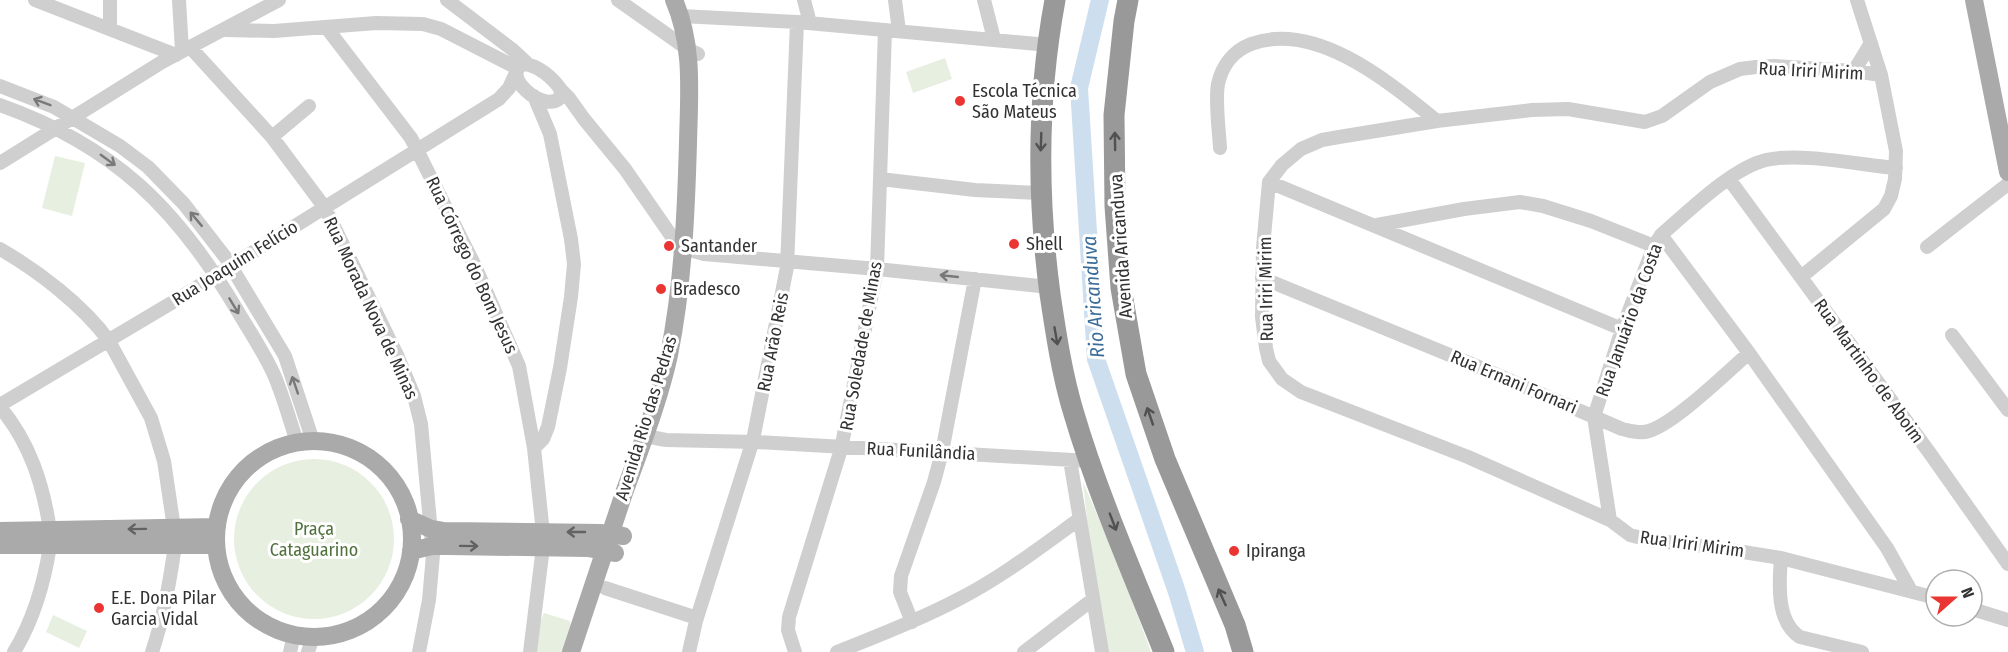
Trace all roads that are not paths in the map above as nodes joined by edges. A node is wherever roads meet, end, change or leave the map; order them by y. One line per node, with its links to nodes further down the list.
1 (35, 0): 19 (street, Rua Morada Nova de Minas)
2 (110, 0): 19 (street)
3 (179, 0): 25 (street)
4 (249, 0): 16 (street)
5 (279, 0): 16 (street)
6 (447, 0): 27 (street)
7 (618, 0): 26 (street)
8 (804, 0): 17 (street, Rua Arão Reis)
9 (895, 0): 21 (street, Rua Soledade de Minas)
10 (984, 0): 22 (street)
11 (1055, 0): 24 (highway)
12 (1128, 0): 115 (highway, Avenida Aricanduva, one-way to 12)
13 (1974, 0): 45 (main road)
14 (1859, 2): 23 (street)
15 (683, 8): 17 (street); 26 (main road, Avenida Rio das Pedras)
16 (249, 16): 20 (street)
17 (804, 23): 21 (street); 57 (street, Rua Arão Reis)
18 (326, 27): 20 (street); 27 (street); 42 (street, Rua Córrego do Bom Jesus)
19 (110, 28): 25 (street, Rua Morada Nova de Minas)
20 (224, 30): 25 (street)
21 (892, 30): 22 (street); 47 (street, Rua Soledade de Minas)
22 (994, 39): 24 (street)
23 (1871, 44): 28 (street); 29 (street)
24 (1048, 45): 50 (highway, one-way to 50)
25 (183, 51): 36 (street); 40 (street, Rua Morada Nova de Minas)
26 (694, 52): 56 (main road, Avenida Rio das Pedras)
27 (520, 69): 31 (street); 32 (street); 33 (street, Rua Joaquim Felício)
28 (1854, 71): 29 (street, Rua Iriri Mirim); 37 (street, Rua Iriri Mirim)
29 (1881, 75): 44 (street)
30 (0, 86): 36 (street, one-way to 30)
31 (532, 94): 32 (street); 33 (street, Rua Joaquim Felício); 39 (street)
32 (557, 98): 39 (street); 56 (street)
33 (499, 99): 42 (street, Rua Joaquim Felício)
34 (0, 105): 38 (street)
35 (309, 106): 40 (street)
36 (73, 118): 38 (street); 58 (street, one-way to 36)
37 (1437, 121): 41 (street); 48 (street, Rua Iriri Mirim)
38 (56, 129): 43 (street); 60 (street, one-way to 60)
39 (550, 134): 76 (street)
40 (272, 137): 51 (street, Rua Morada Nova de Minas)
41 (1220, 148)
42 (417, 151): 51 (street, Rua Joaquim Felício); 76 (street, Rua Córrego do Bom Jesus)
43 (0, 162)
44 (1896, 168): 46 (street, Rua Januário da Costa); 62 (street)
45 (2008, 172)
46 (1729, 178): 53 (street, Rua Januário da Costa); 62 (street, Rua Martinho de Aboim)
47 (880, 179): 50 (street); 59 (street, Rua Soledade de Minas)
48 (1269, 182): 52 (street); 61 (street, Rua Iriri Mirim)
49 (2008, 184): 54 (street)
50 (1040, 193): 64 (highway)
51 (325, 208): 58 (street, Rua Joaquim Felício); 85 (street, Rua Morada Nova de Minas)
52 (1377, 225): 53 (street); 65 (street)
53 (1657, 240): 65 (street, Rua Januário da Costa); 68 (street)
54 (1927, 247)
55 (0, 249): 67 (street)
56 (687, 250): 57 (street); 72 (main road, Avenida Rio das Pedras)
57 (788, 261): 59 (street); 74 (street, Rua Arão Reis)
58 (230, 266): 60 (street, Rua Joaquim Felício); 73 (street, one-way to 58)
59 (877, 269): 63 (street, one-way to 59); 75 (street, Rua Soledade de Minas)
60 (216, 275): 67 (street, Rua Joaquim Felício); 73 (street, one-way to 73)
61 (1262, 278): 71 (street, Rua Ernani Fornari); 81 (street, Rua Iriri Mirim)
62 (1801, 278): 92 (street, Rua Martinho de Aboim)
63 (975, 279): 64 (street); 77 (street)
64 (1049, 287): 78 (highway, one-way to 78)
65 (1622, 329): 71 (street, Rua Januário da Costa)
66 (1952, 335): 70 (street)
67 (109, 341): 69 (street, Rua Joaquim Felício); 84 (street)
68 (1749, 353): 71 (street, Rua Ernani Fornari); 94 (street)
69 (0, 406): 86 (street)
70 (2008, 410)
71 (1594, 417): 81 (street, Rua Januário da Costa)
72 (650, 437): 74 (street, Rua Funilândia); 88 (main road, Avenida Rio das Pedras)
73 (305, 442): 79 (main road); 83 (main road)
74 (753, 442): 75 (street, Rua Funilândia); 98 (street, Rua Arão Reis)
75 (842, 447): 77 (street, Rua Funilândia); 110 (street, Rua Soledade de Minas)
76 (534, 448): 87 (street, Rua Córrego do Bom Jesus)
77 (942, 453): 78 (street, Rua Funilândia); 100 (street)
78 (1080, 461): 80 (street); 114 (highway, one-way to 114)
79 (409, 519): 85 (main road); 90 (main road)
80 (1078, 520): 96 (street); 100 (street)
81 (1610, 520): 91 (street, Rua Iriri Mirim)
82 (0, 531): 86 (main road)
83 (216, 536): 84 (main road); 101 (main road)
84 (174, 537): 86 (main road); 104 (street)
85 (432, 537): 87 (main road); 90 (main road); 105 (street, Rua Morada Nova de Minas)
86 (50, 538): 89 (main road); 103 (street)
87 (543, 540): 88 (main road); 106 (street, Rua Córrego do Bom Jesus)
88 (613, 543): 93 (main road, Avenida Rio das Pedras); 107 (main road, Avenida Rio das Pedras)
89 (0, 545)
90 (411, 551): 102 (main road)
91 (1781, 558): 94 (street, Rua Iriri Mirim); 116 (street)
92 (2008, 564)
93 (605, 588): 98 (street); 108 (main road, Avenida Rio das Pedras)
94 (1911, 591): 95 (street, Rua Iriri Mirim)
95 (1924, 595)
96 (1092, 600): 112 (street); 113 (street)
97 (1984, 613): 99 (street)
98 (697, 618): 109 (street, Rua Arão Reis)
99 (2008, 620)
100 (912, 622): 111 (street)
101 (292, 644): 102 (main road)
102 (310, 645)
103 (14, 652)
104 (152, 652)
105 (420, 652)
106 (530, 652)
107 (571, 652)
108 (583, 652)
109 (689, 652)
110 (795, 652)
111 (837, 652)
112 (1024, 652)
113 (1102, 652)
114 (1164, 652)
115 (1243, 652)
116 (1862, 652)

